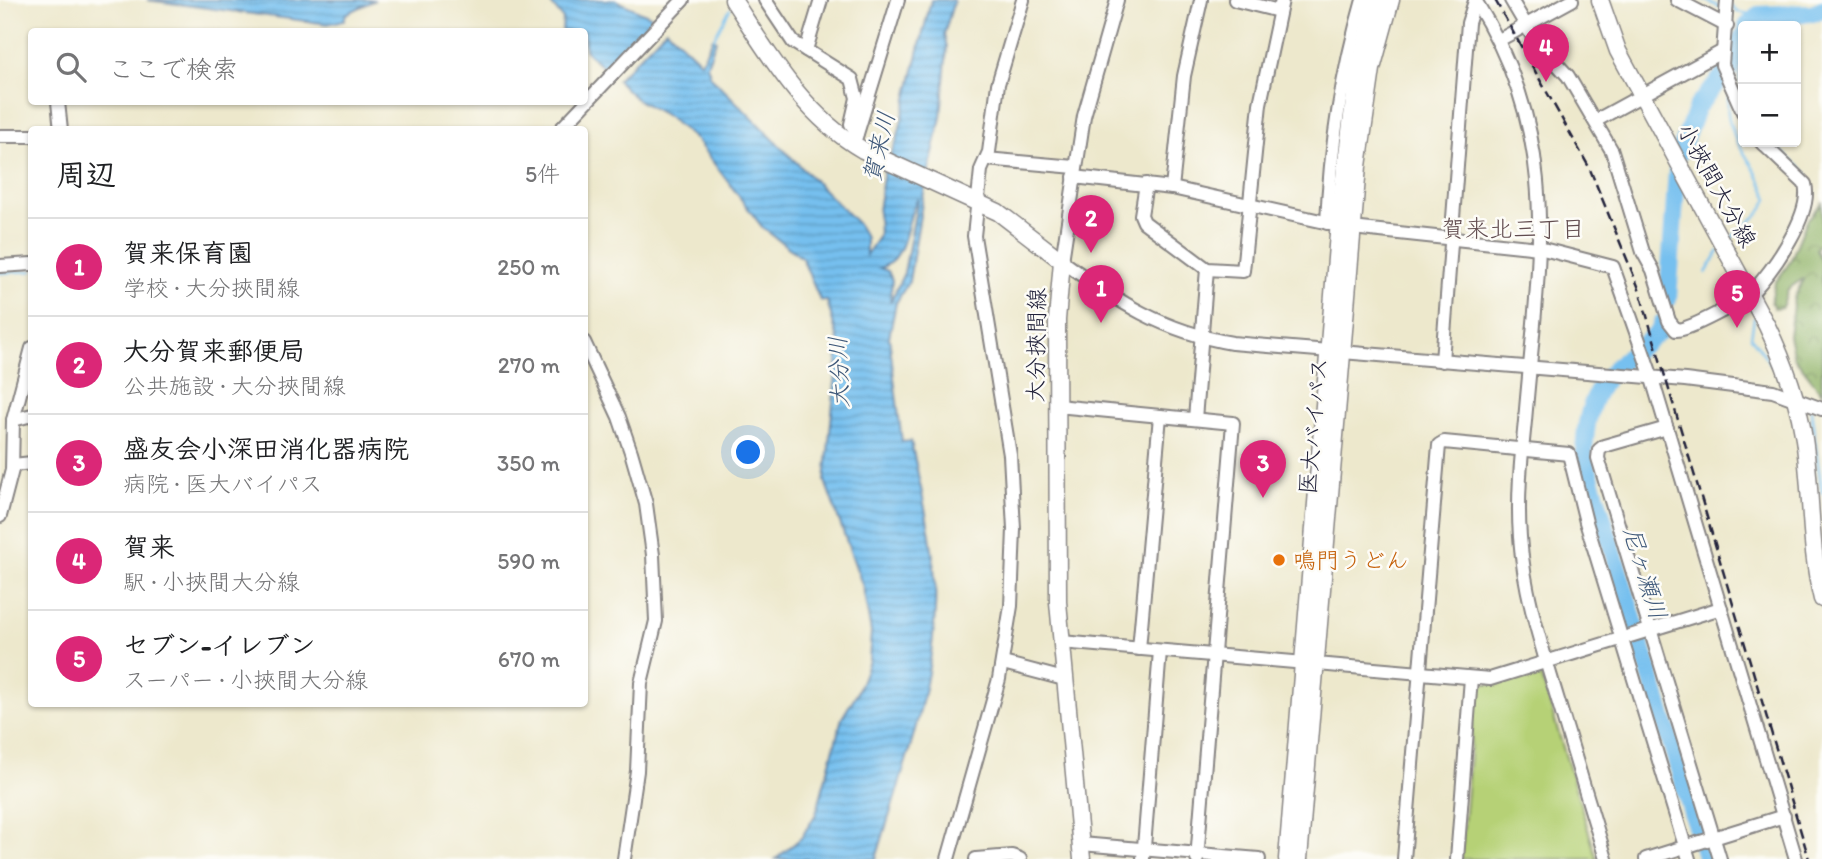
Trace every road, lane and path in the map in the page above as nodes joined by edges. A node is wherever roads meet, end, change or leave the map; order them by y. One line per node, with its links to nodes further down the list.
1 (683, 0): 27 (street)
2 (733, 0): 36 (main road, 大分挾間線)
3 (765, 0): 24 (street)
4 (821, 0): 24 (street)
5 (898, 0): 36 (street)
6 (1023, 0): 38 (street)
7 (1117, 0): 39 (street)
8 (1201, 0): 41 (street)
9 (1235, 0): 19 (street)
10 (1363, 0): 44 (street)
11 (1376, 0): 23 (main road, 医大バイパス)
12 (1391, 0): 23 (main road, 医大バイパス)
13 (1475, 0): 22 (street); 45 (street)
14 (1511, 0): 21 (street)
15 (1573, 0): 21 (street)
16 (1600, 0): 26 (main road, 小挾間大分線)
17 (1676, 0): 20 (street)
18 (1727, 1): 20 (street)
19 (1281, 5): 43 (street)
20 (1727, 21): 25 (street)
21 (1526, 25): 22 (street); 31 (street)
22 (1499, 40): 46 (street)
23 (1371, 47): 44 (main road, 医大バイパス)
24 (806, 50): 36 (street)
25 (1723, 51): 26 (street); 28 (street)
26 (1642, 96): 31 (street); 51 (main road, 小挾間大分線)
27 (588, 100)
28 (1738, 101)
29 (58, 105): 32 (street)
30 (584, 105): 33 (street)
31 (1595, 121): 51 (street)
32 (61, 126)
33 (564, 126)
34 (0, 136): 35 (street)
35 (28, 136)
36 (858, 143): 42 (main road, 大分挾間線)
37 (1766, 147): 51 (street)
38 (986, 159): 39 (street); 42 (street)
39 (1075, 172): 40 (street); 47 (street)
40 (1146, 184): 41 (street); 50 (street)
41 (1172, 188): 43 (street)
42 (971, 199): 47 (main road, 大分挾間線); 79 (street)
43 (1250, 206): 44 (street); 50 (street)
44 (1339, 225): 45 (street); 54 (main road, 医大バイパス)
45 (1451, 238): 46 (street); 55 (street)
46 (1539, 248): 57 (street); 58 (street)
47 (1062, 261): 52 (street); 60 (main road, 大分挾間線)
48 (28, 264): 49 (street)
49 (0, 267)
50 (1207, 269): 52 (street)
51 (1750, 294): 59 (main road, 小挾間大分線)
52 (1201, 337): 54 (street); 64 (street)
53 (588, 351): 91 (street)
54 (1335, 352): 55 (street); 80 (main road, 医大バイパス)
55 (1442, 361): 57 (street)
56 (28, 363): 65 (street)
57 (1529, 368): 58 (street); 67 (street)
58 (1652, 378): 59 (street); 66 (street)
59 (1793, 396): 61 (street); 71 (main road, 小挾間大分線)
60 (1057, 406): 63 (street); 75 (main road, 大分挾間線)
61 (1822, 409)
62 (28, 416): 65 (street)
63 (1160, 416): 64 (street); 76 (street)
64 (1195, 419): 78 (street)
65 (13, 420): 69 (street)
66 (1667, 428): 72 (street); 73 (street)
67 (1522, 448): 74 (street); 81 (street); 82 (street)
68 (28, 463): 69 (street)
69 (13, 465): 70 (street)
70 (0, 516)
71 (1822, 599)
72 (1721, 608): 73 (street); 85 (street)
73 (1650, 631): 74 (street); 86 (street)
74 (1624, 639): 81 (street); 88 (street)
75 (1061, 642): 76 (street); 84 (main road, 大分挾間線)
76 (1139, 649): 77 (street)
77 (1160, 651): 78 (street); 89 (street)
78 (1212, 656): 80 (street); 90 (street)
79 (1003, 663): 84 (street); 92 (street)
80 (1309, 664): 82 (street); 96 (main road, 医大バイパス); 97 (main road, 医大バイパス)
81 (1547, 664): 83 (street); 100 (street)
82 (1419, 673): 83 (street); 98 (street)
83 (1471, 678): 99 (street)
84 (1064, 679): 87 (main road, 大分挾間線)
85 (1784, 816): 86 (street); 103 (street)
86 (1713, 838): 88 (street); 102 (street)
87 (1081, 851): 89 (street)
88 (1687, 851): 101 (street)
89 (1144, 854): 90 (street)
90 (1197, 856): 95 (street)
91 (624, 859)
92 (948, 859)
93 (976, 859): 94 (street)
94 (1020, 859)
95 (1259, 859)
96 (1287, 859)
97 (1299, 859)
98 (1404, 859)
99 (1457, 859)
100 (1606, 859)
101 (1646, 859)
102 (1720, 859)
103 (1796, 859)

